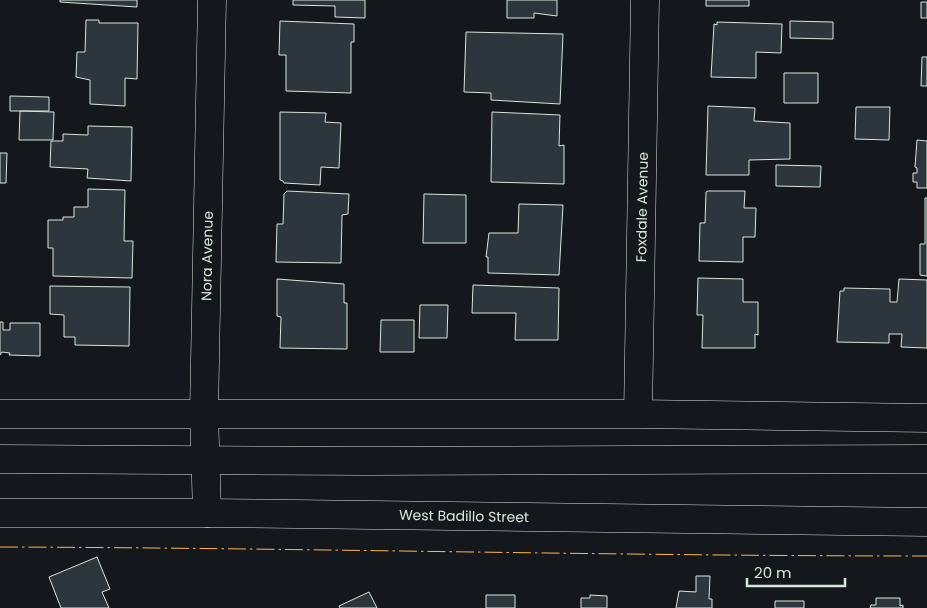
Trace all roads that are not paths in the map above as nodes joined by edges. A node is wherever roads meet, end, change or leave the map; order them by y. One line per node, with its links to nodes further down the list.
1 (212, 0): 3 (street, Nora Avenue)
2 (645, 0): 5 (street, Foxdale Avenue)
3 (204, 413): 4 (street); 5 (street); 9 (street, Nora Avenue)
4 (0, 414)
5 (638, 414): 6 (street)
6 (927, 418)
7 (927, 459): 9 (street)
8 (0, 460): 9 (street)
9 (206, 460): 11 (street, Nora Avenue)
10 (0, 513): 11 (street, West Badillo Street)
11 (207, 513): 12 (street, West Badillo Street)
12 (927, 522)

